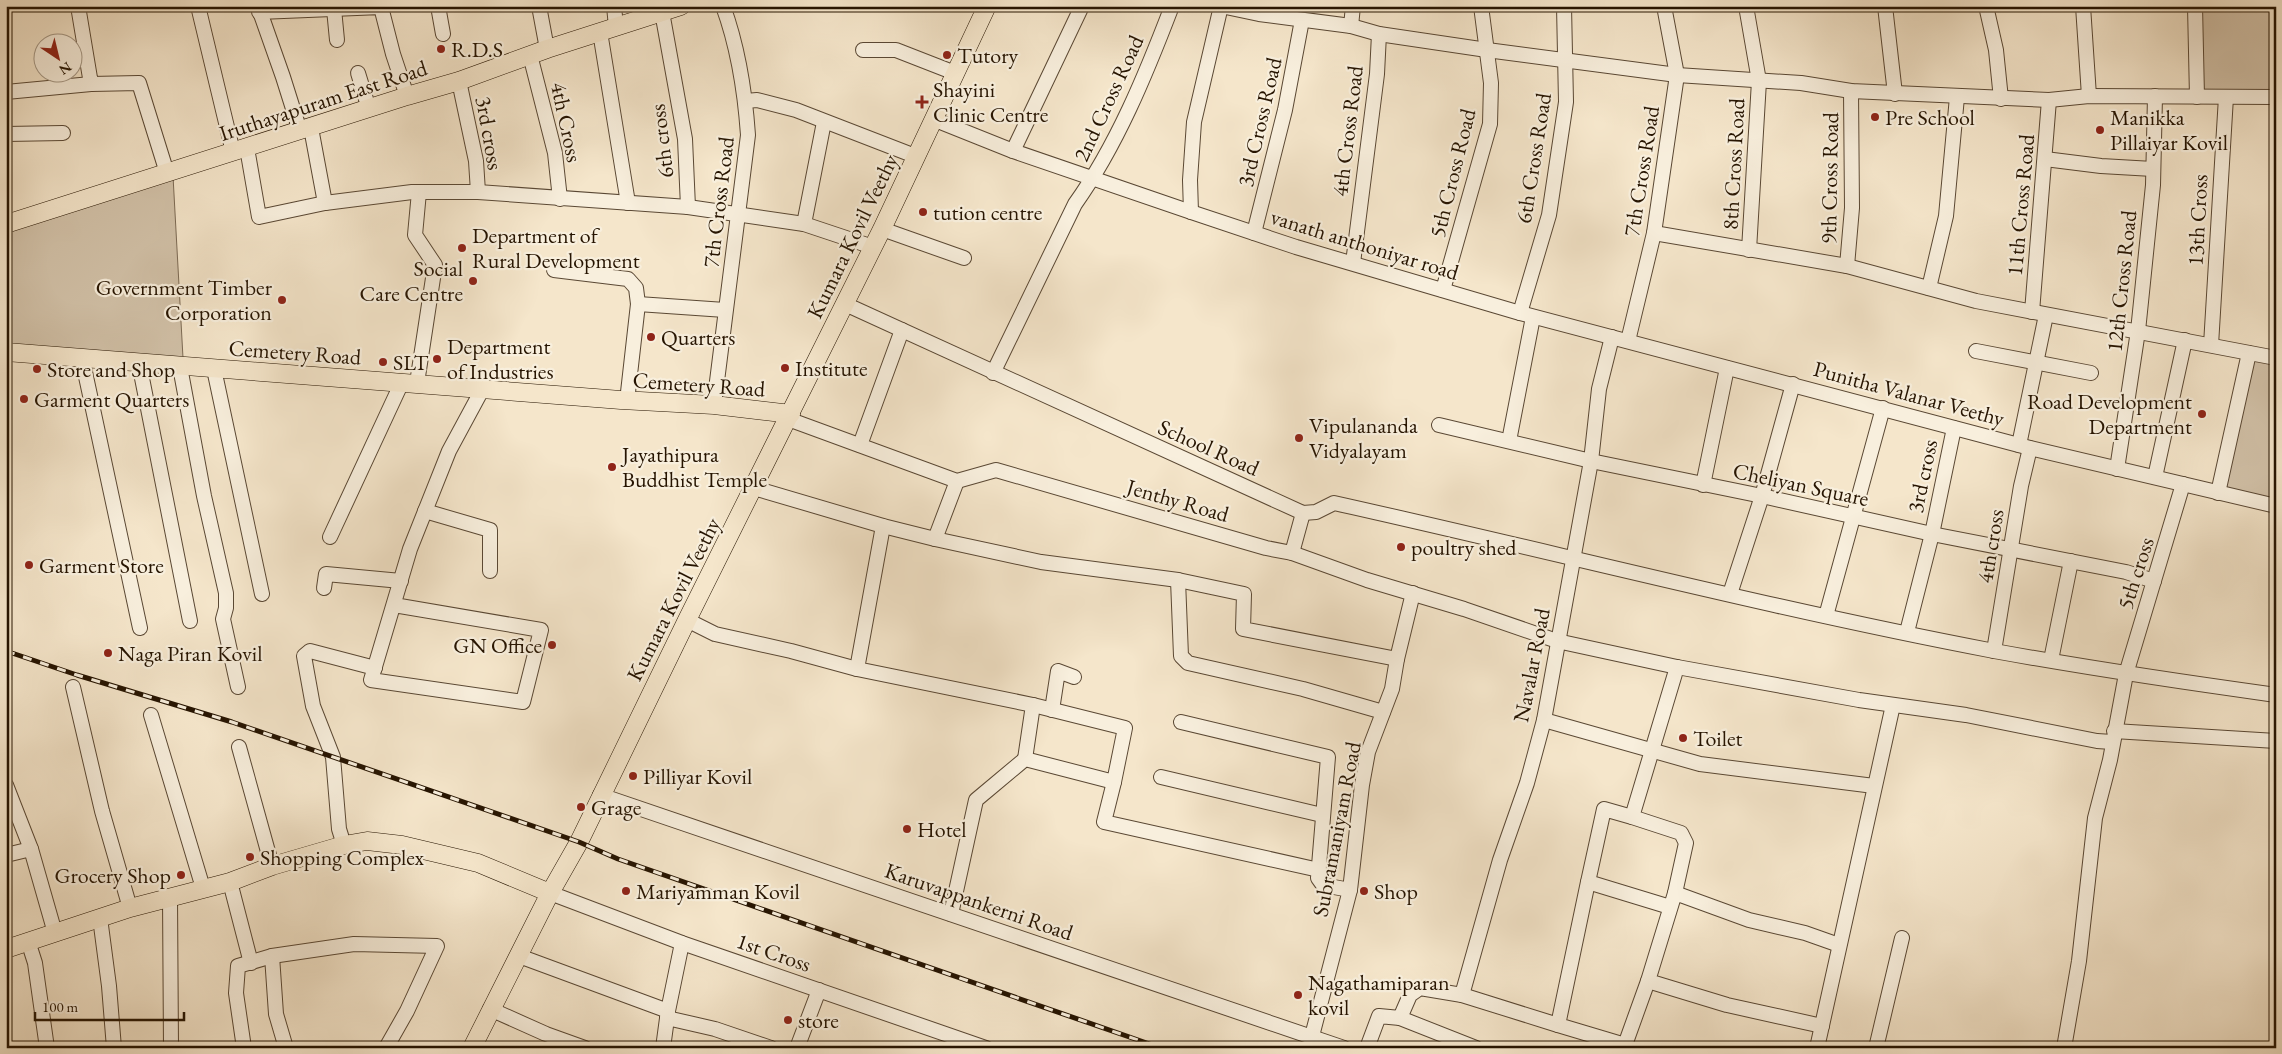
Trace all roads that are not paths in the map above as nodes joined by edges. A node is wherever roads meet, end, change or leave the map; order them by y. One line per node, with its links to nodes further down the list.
1 (78, 6): 42 (street)
2 (198, 6): 62 (street)
3 (438, 6): 29 (street)
4 (540, 6): 32 (street)
5 (614, 6): 28 (street)
6 (681, 6): 25 (main road, Iruthayapuram East Road)
7 (723, 6): 54 (street, 7th Cross Road)
8 (987, 6): 38 (main road, Kumara Kovil Veethy)
9 (1082, 6): 63 (street)
10 (1172, 6): 68 (street, 2nd Cross Road)
11 (1221, 6): 24 (street); 75 (street)
12 (1353, 6): 27 (street)
13 (1481, 6): 34 (street, 5th Cross Road)
14 (1564, 6): 36 (street, 6th Cross Road)
15 (1664, 6): 39 (street, 7th Cross Road)
16 (1746, 6): 41 (street, 8th Cross Road)
17 (1885, 6): 45 (street)
18 (1986, 6): 53 (street)
19 (2083, 6): 47 (street)
20 (2195, 6): 50 (street)
21 (385, 7): 23 (street); 46 (street)
22 (258, 9): 23 (street); 59 (street)
23 (334, 9): 31 (street)
24 (1260, 10): 26 (street)
25 (662, 12): 28 (main road, Iruthayapuram East Road); 74 (street, 6th cross)
26 (1302, 20): 27 (street); 80 (street, 3rd Cross Road)
27 (1352, 26): 30 (street)
28 (608, 29): 32 (main road, Iruthayapuram East Road); 73 (street)
29 (443, 34)
30 (1379, 34): 34 (street); 85 (street, 4th Cross Road)
31 (337, 40)
32 (547, 49): 35 (main road, Iruthayapuram East Road)
33 (863, 50): 38 (street)
34 (1487, 50): 36 (street); 89 (street, 5th Cross Road)
35 (530, 55): 40 (main road, Iruthayapuram East Road); 71 (street, 4th Cross)
36 (1565, 60): 39 (street); 94 (street, 6th Cross Road)
37 (358, 73): 56 (street)
38 (955, 73): 57 (main road, Kumara Kovil Veethy)
39 (1677, 75): 41 (street); 81 (street, 7th Cross Road)
40 (459, 81): 46 (main road, Iruthayapuram East Road); 70 (street, 3rd cross)
41 (1759, 81): 43 (street); 83 (street, 8th Cross Road)
42 (91, 84): 44 (street); 67 (street)
43 (1851, 91): 45 (street); 86 (street, 9th Cross Road)
44 (6, 92)
45 (1895, 94): 49 (street)
46 (407, 96): 56 (main road, Iruthayapuram East Road)
47 (2089, 96): 48 (street); 55 (street)
48 (2155, 96): 50 (street); 66 (street, 12th Cross Road)
49 (1957, 97): 53 (street); 88 (street)
50 (2197, 97): 51 (street)
51 (2226, 97): 52 (street); 101 (street, 13th Cross)
52 (2276, 97)
53 (2001, 99): 55 (street)
54 (746, 100): 58 (street); 76 (street, 7th Cross Road)
55 (2049, 100): 65 (street, 11th Cross Road)
56 (369, 109): 59 (main road, Iruthayapuram East Road)
57 (933, 119): 63 (street, vanath anthoniyar road); 64 (main road, Kumara Kovil Veethy)
58 (824, 122): 64 (street); 78 (street)
59 (306, 129): 62 (main road, Iruthayapuram East Road); 72 (street)
60 (63, 133): 61 (street)
61 (6, 134)
62 (240, 150): 67 (main road, Iruthayapuram East Road); 72 (street)
63 (1013, 152): 68 (street, vanath anthoniyar road)
64 (915, 156): 79 (main road, Kumara Kovil Veethy)
65 (2045, 159): 66 (street); 93 (street, 11th Cross Road)
66 (2153, 169): 97 (street, 12th Cross Road)
67 (167, 173): 77 (main road, Iruthayapuram East Road)
68 (1093, 179): 75 (street, vanath anthoniyar road); 112 (street, 2nd Cross Road)
69 (419, 192): 70 (street); 72 (street); 114 (street)
70 (478, 192): 71 (street)
71 (560, 199): 73 (street)
72 (325, 203)
73 (628, 203): 74 (street)
74 (688, 207): 76 (street)
75 (1191, 212): 80 (street, vanath anthoniyar road)
76 (739, 215): 78 (street); 92 (street, 7th Cross Road)
77 (6, 224)
78 (804, 224): 82 (street)
79 (882, 228): 82 (main road, Kumara Kovil Veethy); 84 (street)
80 (1254, 233): 85 (street, vanath anthoniyar road)
81 (1654, 233): 83 (street); 99 (street, 7th Cross Road)
82 (873, 247): 91 (main road, Kumara Kovil Veethy)
83 (1749, 250): 86 (street)
84 (964, 258)
85 (1353, 263): 89 (street, vanath anthoniyar road)
86 (1847, 266): 88 (street)
87 (554, 270): 90 (street)
88 (1929, 288): 93 (street)
89 (1443, 290): 94 (street, vanath anthoniyar road)
90 (638, 304): 92 (street); 117 (street)
91 (845, 304): 96 (street, School Road); 120 (main road, Kumara Kovil Veethy)
92 (725, 310): 118 (street, 7th Cross Road)
93 (2032, 312): 95 (street)
94 (1526, 315): 98 (street, vanath anthoniyar road); 123 (street, 6th Cross Road)
95 (2046, 315): 97 (street); 107 (street, 4th cross)
96 (902, 330): 112 (street, School Road); 124 (street)
97 (2138, 330): 100 (street); 127 (street, 12th Cross Road)
98 (1612, 337): 99 (street, vanath anthoniyar road); 126 (street, Navalar Road)
99 (1628, 340): 110 (street, vanath anthoniyar road)
100 (2186, 340): 101 (street); 128 (street)
101 (2211, 345): 104 (street)
102 (1976, 351): 107 (street)
103 (6, 352): 105 (main road, Cemetery Road)
104 (2249, 353): 106 (street); 133 (street)
105 (82, 358): 108 (main road, Cemetery Road); 159 (street)
106 (2276, 358)
107 (2036, 362): 113 (street); 125 (street, 4th cross)
108 (139, 363): 109 (main road, Cemetery Road); 158 (street)
109 (180, 367): 111 (main road, Cemetery Road); 171 (street)
110 (1727, 368): 115 (street, vanath anthoniyar road); 131 (street)
111 (214, 369): 114 (main road, Cemetery Road); 153 (street)
112 (993, 373): 137 (street, School Road)
113 (2091, 373)
114 (410, 383): 116 (main road, Cemetery Road); 141 (street)
115 (1793, 384): 119 (street, Punitha Valanar Veethy); 134 (street)
116 (483, 388): 117 (main road, Cemetery Road); 136 (street)
117 (627, 401): 118 (main road, Cemetery Road)
118 (714, 405): 120 (main road, Cemetery Road)
119 (1883, 408): 122 (street, Punitha Valanar Veethy); 138 (street)
120 (790, 416): 124 (street); 132 (main road, Kumara Kovil Veethy)
121 (1439, 425): 123 (street, Cheliyan Square)
122 (1954, 428): 125 (street, Punitha Valanar Veethy); 140 (street, 3rd cross)
123 (1509, 441): 126 (street, Cheliyan Square)
124 (860, 444): 129 (street)
125 (2024, 446): 127 (street, Punitha Valanar Veethy); 143 (street, 4th cross)
126 (1591, 461): 131 (street, Cheliyan Square); 145 (street, Navalar Road)
127 (2117, 469): 128 (street, Punitha Valanar Veethy)
128 (2155, 477): 130 (street, Punitha Valanar Veethy)
129 (956, 481): 142 (street); 144 (street, Jenthy Road)
130 (2184, 484): 133 (street, Punitha Valanar Veethy); 150 (street, 5th cross)
131 (1704, 485): 134 (street, Cheliyan Square)
132 (754, 488): 139 (street); 157 (main road, Kumara Kovil Veethy)
133 (2218, 493): 135 (street, Punitha Valanar Veethy)
134 (1762, 496): 138 (street, Cheliyan Square); 154 (street)
135 (2276, 506)
136 (425, 511): 147 (street); 149 (street)
137 (1303, 513): 144 (street); 145 (street)
138 (1854, 517): 140 (street, Cheliyan Square); 156 (street)
139 (883, 526): 142 (street); 167 (street)
140 (1932, 534): 143 (street, Cheliyan Square); 160 (street, 3rd cross)
141 (330, 538)
142 (935, 539): 148 (street)
143 (2011, 549): 146 (street, Cheliyan Square); 162 (street, 4th cross)
144 (1292, 553): 152 (street, Jenthy Road)
145 (1572, 559): 154 (street); 161 (street, Navalar Road)
146 (2071, 561): 150 (street, Cheliyan Square); 164 (street)
147 (490, 571)
148 (1178, 580): 163 (street); 176 (street)
149 (401, 581): 151 (street); 155 (street)
150 (2154, 581): 168 (street, 5th cross)
151 (324, 588)
152 (1413, 593): 161 (street, Jenthy Road); 163 (street, Subramaniyam Road)
153 (262, 594)
154 (1730, 594): 156 (street)
155 (394, 605): 166 (street); 166 (street)
156 (1826, 616): 160 (street)
157 (687, 620): 167 (street); 189 (main road, Kumara Kovil Veethy)
158 (190, 621)
159 (140, 628)
160 (1907, 632): 162 (street)
161 (1558, 641): 165 (street, Jenthy Road); 178 (street, Navalar Road)
162 (1994, 651): 164 (street)
163 (1397, 659): 176 (street, Subramaniyam Road)
164 (2051, 660): 168 (street)
165 (1677, 667): 174 (street, Jenthy Road); 183 (street)
166 (376, 668): 192 (street)
167 (858, 669): 173 (street)
168 (2126, 674): 172 (street); 180 (street, 5th cross)
169 (1074, 677): 175 (street)
170 (74, 687): 205 (street)
171 (238, 687)
172 (2276, 696)
173 (1033, 705): 175 (street); 184 (street)
174 (1893, 705): 180 (street, Jenthy Road); 187 (street)
175 (1052, 710): 186 (street)
176 (1383, 712): 200 (street, Subramaniyam Road)
177 (151, 715): 199 (street)
178 (1544, 720): 183 (street); 219 (street, Navalar Road)
179 (1181, 722): 190 (street)
180 (2113, 736): 181 (street, Jenthy Road); 244 (street, 5th cross)
181 (2276, 741)
182 (239, 747): 195 (street)
183 (1653, 750): 187 (street); 191 (street)
184 (1025, 759): 186 (street); 206 (street)
185 (1161, 777): 190 (street)
186 (1114, 782): 196 (street)
187 (1874, 786): 212 (street)
188 (6, 787): 193 (street)
189 (600, 795): 202 (main road, Kumara Kovil Veethy); 206 (street, Karuvappankerni Road)
190 (1322, 815): 196 (street)
191 (1632, 818): 198 (street); 201 (street)
192 (344, 845): 195 (main road); 202 (main road)
193 (30, 850): 194 (street); 208 (street)
194 (6, 856)
195 (272, 866): 197 (main road)
196 (1319, 870): 200 (street)
197 (230, 882): 199 (main road); 216 (street)
198 (1588, 882): 204 (street); 223 (street)
199 (203, 888): 203 (main road)
200 (1350, 890): 225 (street, Subramaniyam Road)
201 (1675, 892): 204 (street); 212 (street)
202 (550, 893): 211 (street, 1st Cross); 215 (main road, Kumara Kovil Veethy)
203 (170, 897): 205 (main road); 229 (street)
204 (1670, 907): 217 (street)
205 (130, 908): 207 (main road)
206 (951, 914): 225 (street, Karuvappankerni Road)
207 (100, 918): 208 (main road); 228 (street)
208 (55, 932): 210 (main road)
209 (1902, 938): 243 (street)
210 (28, 941): 213 (main road); 227 (street)
211 (682, 943): 218 (street, 1st Cross); 221 (street)
212 (1839, 946): 224 (street)
213 (6, 949)
214 (272, 956): 216 (street); 231 (street); 232 (street)
215 (519, 956): 220 (main road, Kumara Kovil Veethy); 221 (street)
216 (251, 963): 230 (street)
217 (1648, 981): 224 (street); 226 (street)
218 (820, 990): 237 (street); 238 (street, 1st Cross)
219 (1462, 995): 222 (street); 223 (street)
220 (490, 1009): 233 (main road, Kumara Kovil Veethy); 234 (street)
221 (667, 1014): 235 (street); 236 (street)
222 (1400, 1018): 240 (street); 241 (street)
223 (1558, 1025): 226 (street)
224 (1822, 1026): 242 (street)
225 (1312, 1036): 239 (street, Karuvappankerni Road)
226 (1629, 1046)
227 (47, 1048)
228 (114, 1048)
229 (172, 1048)
230 (244, 1048)
231 (286, 1048)
232 (386, 1048)
233 (472, 1048)
234 (585, 1048)
235 (663, 1048)
236 (770, 1048)
237 (797, 1048)
238 (986, 1048)
239 (1344, 1048)
240 (1366, 1048)
241 (1476, 1048)
242 (1816, 1048)
243 (1876, 1048)
244 (2064, 1048)

